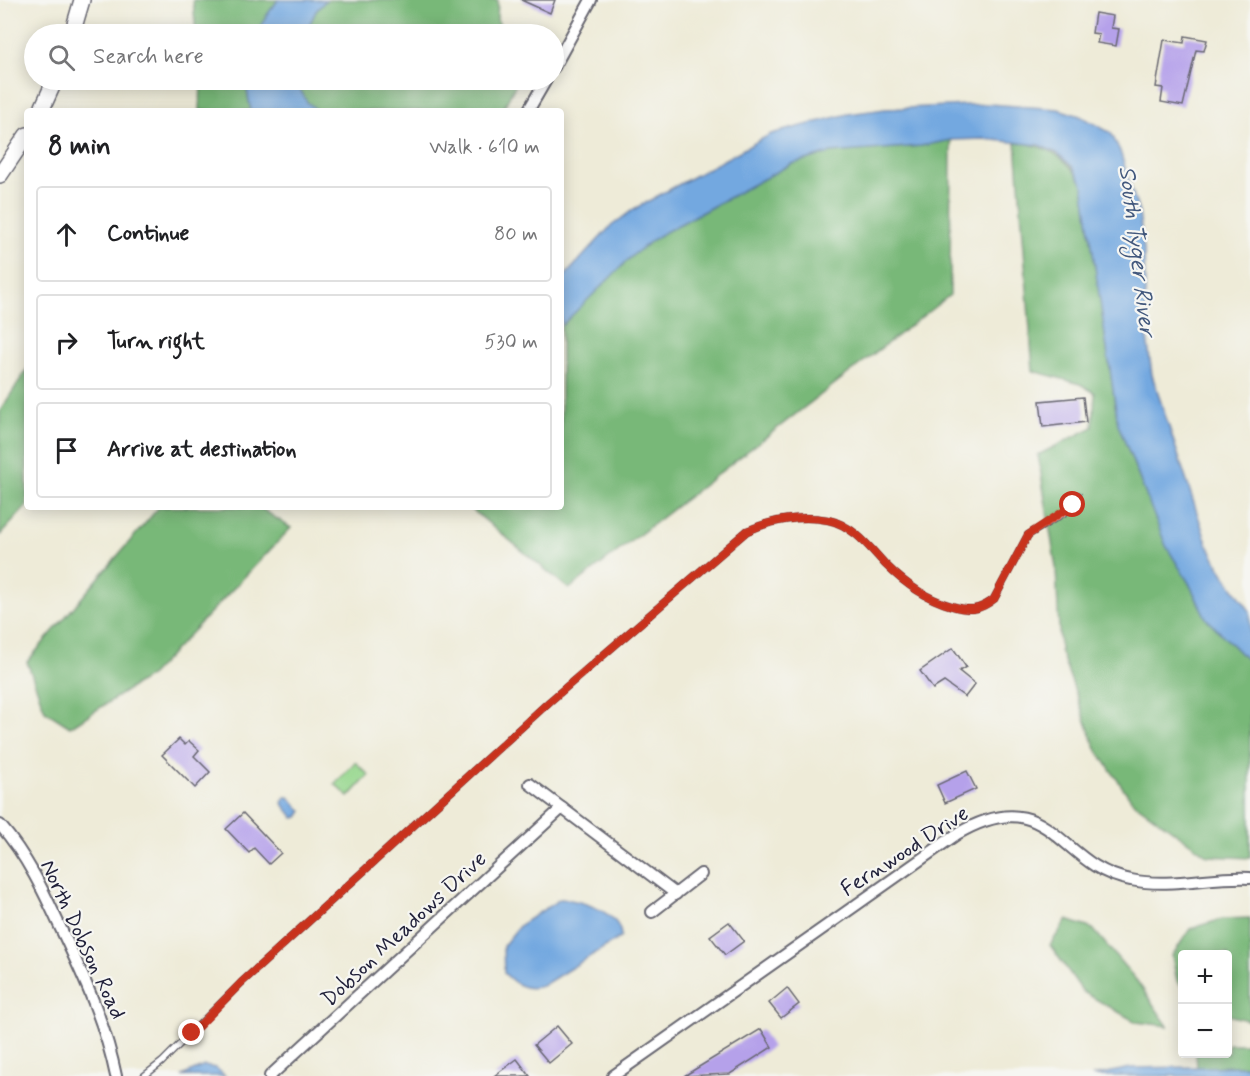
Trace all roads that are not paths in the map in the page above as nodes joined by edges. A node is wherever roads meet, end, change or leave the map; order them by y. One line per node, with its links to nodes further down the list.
1 (82, 0): 3 (main road)
2 (591, 0): 4 (street)
3 (75, 24)
4 (564, 49)
5 (51, 90): 7 (main road)
6 (540, 90): 8 (street)
7 (42, 108)
8 (530, 108)
9 (24, 139): 10 (main road)
10 (0, 175)
11 (1078, 495): 20 (lane)
12 (530, 784): 13 (street)
13 (562, 808): 17 (street); 21 (street, Dobson Meadows Drive)
14 (0, 825): 19 (street, North Dobson Road)
15 (701, 874): 17 (street)
16 (1250, 878): 22 (street, Fernwood Drive)
17 (676, 894): 18 (street)
18 (652, 912)
19 (116, 1076)
20 (144, 1076)
21 (270, 1076)
22 (613, 1076)

